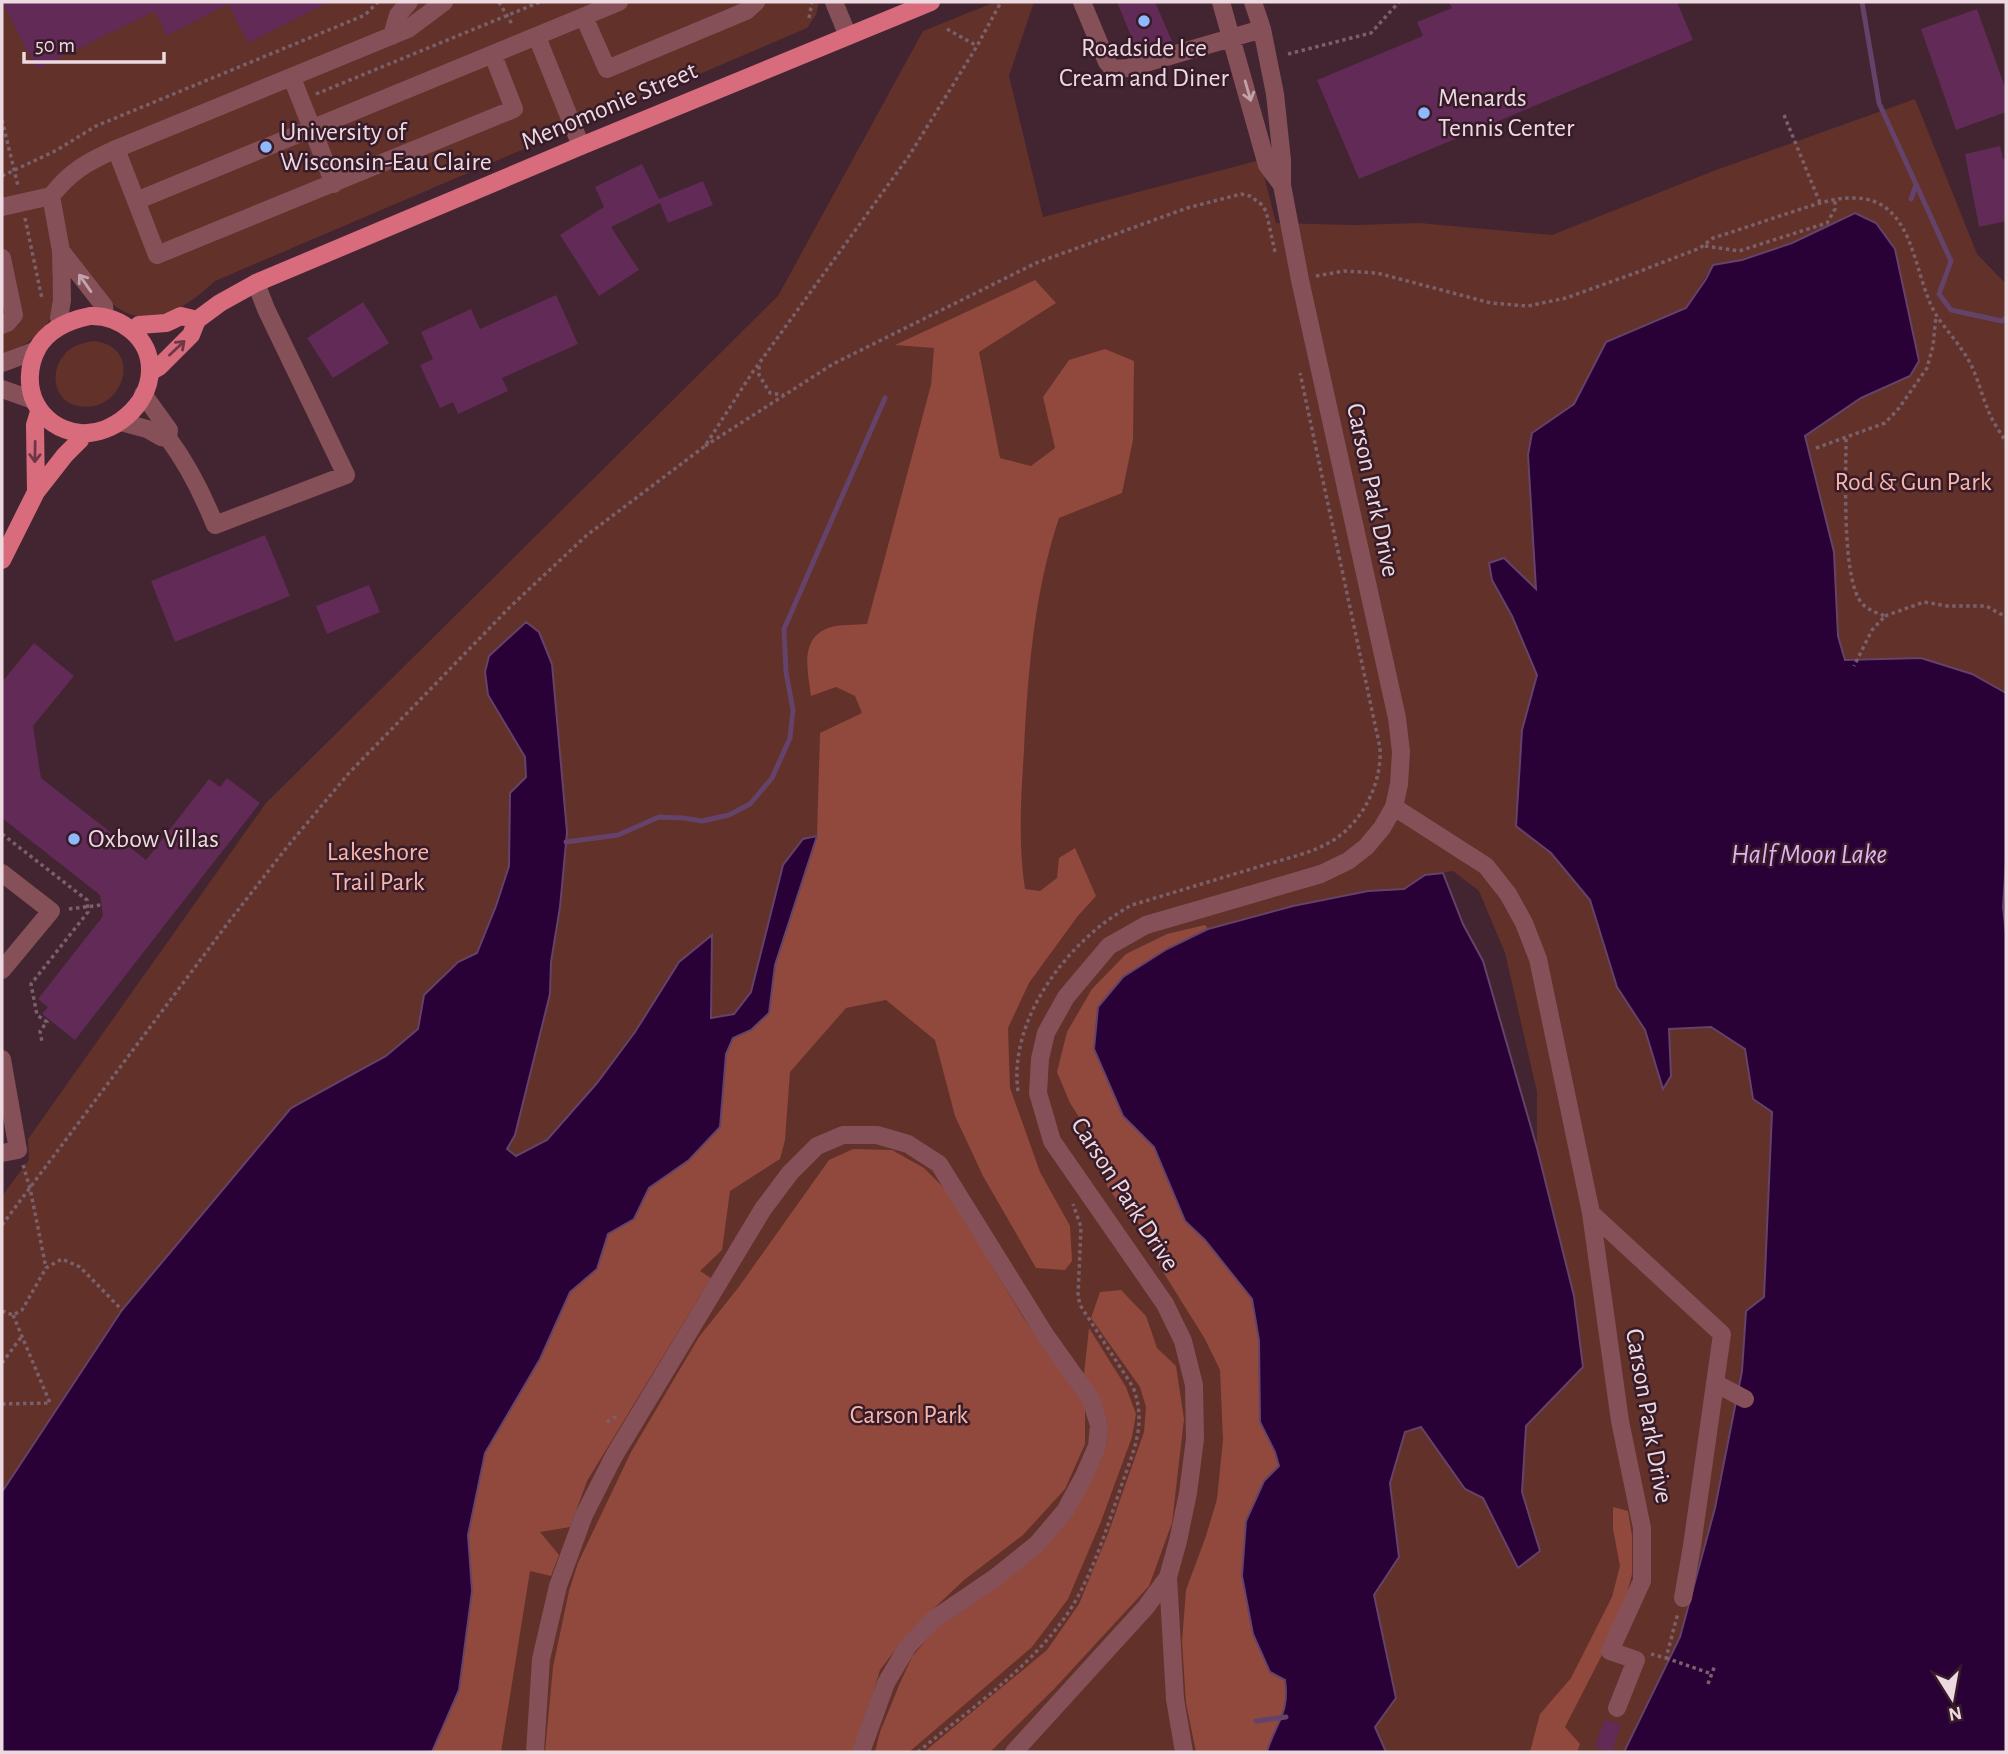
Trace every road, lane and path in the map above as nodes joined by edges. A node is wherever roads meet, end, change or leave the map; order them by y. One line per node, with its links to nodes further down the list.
1 (378, 2): 37 (path)
2 (409, 2): 23 (street)
3 (444, 2): 23 (street)
4 (499, 2): 17 (path)
5 (537, 2): 16 (path); 17 (path)
6 (619, 2): 18 (street)
7 (756, 2): 18 (street)
8 (812, 2): 19 (path)
9 (834, 2): 24 (street)
10 (932, 2): 24 (main road, Menomonie Street)
11 (1001, 2): 27 (path)
12 (1082, 2): 25 (street)
13 (1221, 2): 25 (street, Carson Park Drive)
14 (1253, 2): 21 (street, Carson Park Drive)
15 (1399, 2): 28 (path)
16 (545, 13)
17 (507, 15): 22 (path); 31 (path)
18 (584, 17): 26 (street)
19 (809, 18)
20 (947, 29): 27 (path)
21 (1262, 29): 25 (street); 40 (street, Carson Park Drive)
22 (517, 34)
23 (392, 36): 30 (street)
24 (848, 36): 35 (main road, Menomonie Street)
25 (1232, 36): 40 (street, Carson Park Drive, one-way to 40)
26 (537, 37): 29 (street); 35 (street)
27 (977, 46): 63 (path)
28 (1288, 54)
29 (493, 55): 34 (street); 39 (street)
30 (292, 78): 34 (street); 36 (street)
31 (312, 96)
32 (1784, 115): 45 (path)
33 (2, 120): 37 (path)
34 (314, 128): 39 (street); 44 (street)
35 (581, 146): 53 (main road, Menomonie Street)
36 (116, 149): 42 (street); 44 (street)
37 (14, 170): 38 (path); 41 (path)
38 (2, 176)
39 (334, 184): 44 (street)
40 (1282, 185): 82 (street, Carson Park Drive)
41 (19, 191)
42 (51, 196): 46 (street); 49 (street)
43 (1835, 199): 45 (path); 48 (path); 55 (path)
44 (136, 201)
45 (1820, 203): 48 (path)
46 (2, 206)
47 (23, 212): 54 (path)
48 (1703, 245): 52 (path)
49 (61, 251): 56 (street, one-way to 49); 58 (street)
50 (1275, 257): 68 (path)
51 (2, 258): 59 (street)
52 (1314, 276)
53 (256, 283): 57 (main road, Menomonie Street); 72 (street)
54 (43, 304)
55 (1936, 314): 73 (path); 74 (path)
56 (105, 316): 58 (main road); 60 (main road)
57 (198, 320): 60 (main road); 65 (main road, Menomonie Street, one-way to 57)
58 (61, 325): 61 (main road)
59 (2, 326)
60 (133, 330): 65 (main road)
61 (37, 350): 62 (street); 69 (main road)
62 (2, 363)
63 (759, 364): 68 (path); 75 (path)
64 (1298, 365): 83 (path)
65 (150, 372): 67 (main road)
66 (2, 389): 69 (street)
67 (144, 394): 70 (main road); 72 (street)
68 (785, 395): 75 (path)
69 (36, 406): 71 (main road); 77 (main road, one-way to 77)
70 (121, 422): 71 (main road); 72 (street)
71 (83, 433): 77 (main road)
72 (168, 438)
73 (1846, 439): 76 (path); 79 (path)
74 (2006, 442)
75 (705, 446): 92 (path)
76 (1816, 448)
77 (36, 492): 78 (main road)
78 (2, 559)
79 (1885, 616): 80 (path); 81 (path)
80 (2006, 617)
81 (1854, 666)
82 (1394, 807): 94 (street, Carson Park Drive); 105 (street, Carson Park Drive)
83 (1360, 814): 84 (path); 90 (path)
84 (1368, 820)
85 (2, 873): 88 (street)
86 (102, 905): 87 (path)
87 (63, 909)
88 (2, 970)
89 (2, 1059): 91 (street)
90 (1019, 1096)
91 (10, 1151): 92 (path)
92 (30, 1188): 95 (path); 96 (path)
93 (1071, 1200): 115 (path)
94 (1591, 1213): 102 (street); 108 (street, Carson Park Drive)
95 (2, 1225)
96 (46, 1268): 97 (path); 99 (path)
97 (122, 1310)
98 (2, 1311): 99 (path)
99 (13, 1315): 100 (path)
100 (22, 1336): 101 (path); 104 (path)
101 (2, 1363)
102 (1715, 1382): 103 (street); 106 (street)
103 (1745, 1399)
104 (2, 1404)
105 (1168, 1577): 116 (street, Carson Park Drive); 117 (street)
106 (1683, 1598): 107 (path)
107 (1666, 1658): 108 (path); 110 (path)
108 (1636, 1660): 112 (street)
109 (1715, 1665): 110 (path)
110 (1712, 1674): 111 (path)
111 (1708, 1684)
112 (1616, 1708)
113 (535, 1752): 114 (street)
114 (861, 1752)
115 (918, 1752)
116 (1014, 1752)
117 (1185, 1752)

